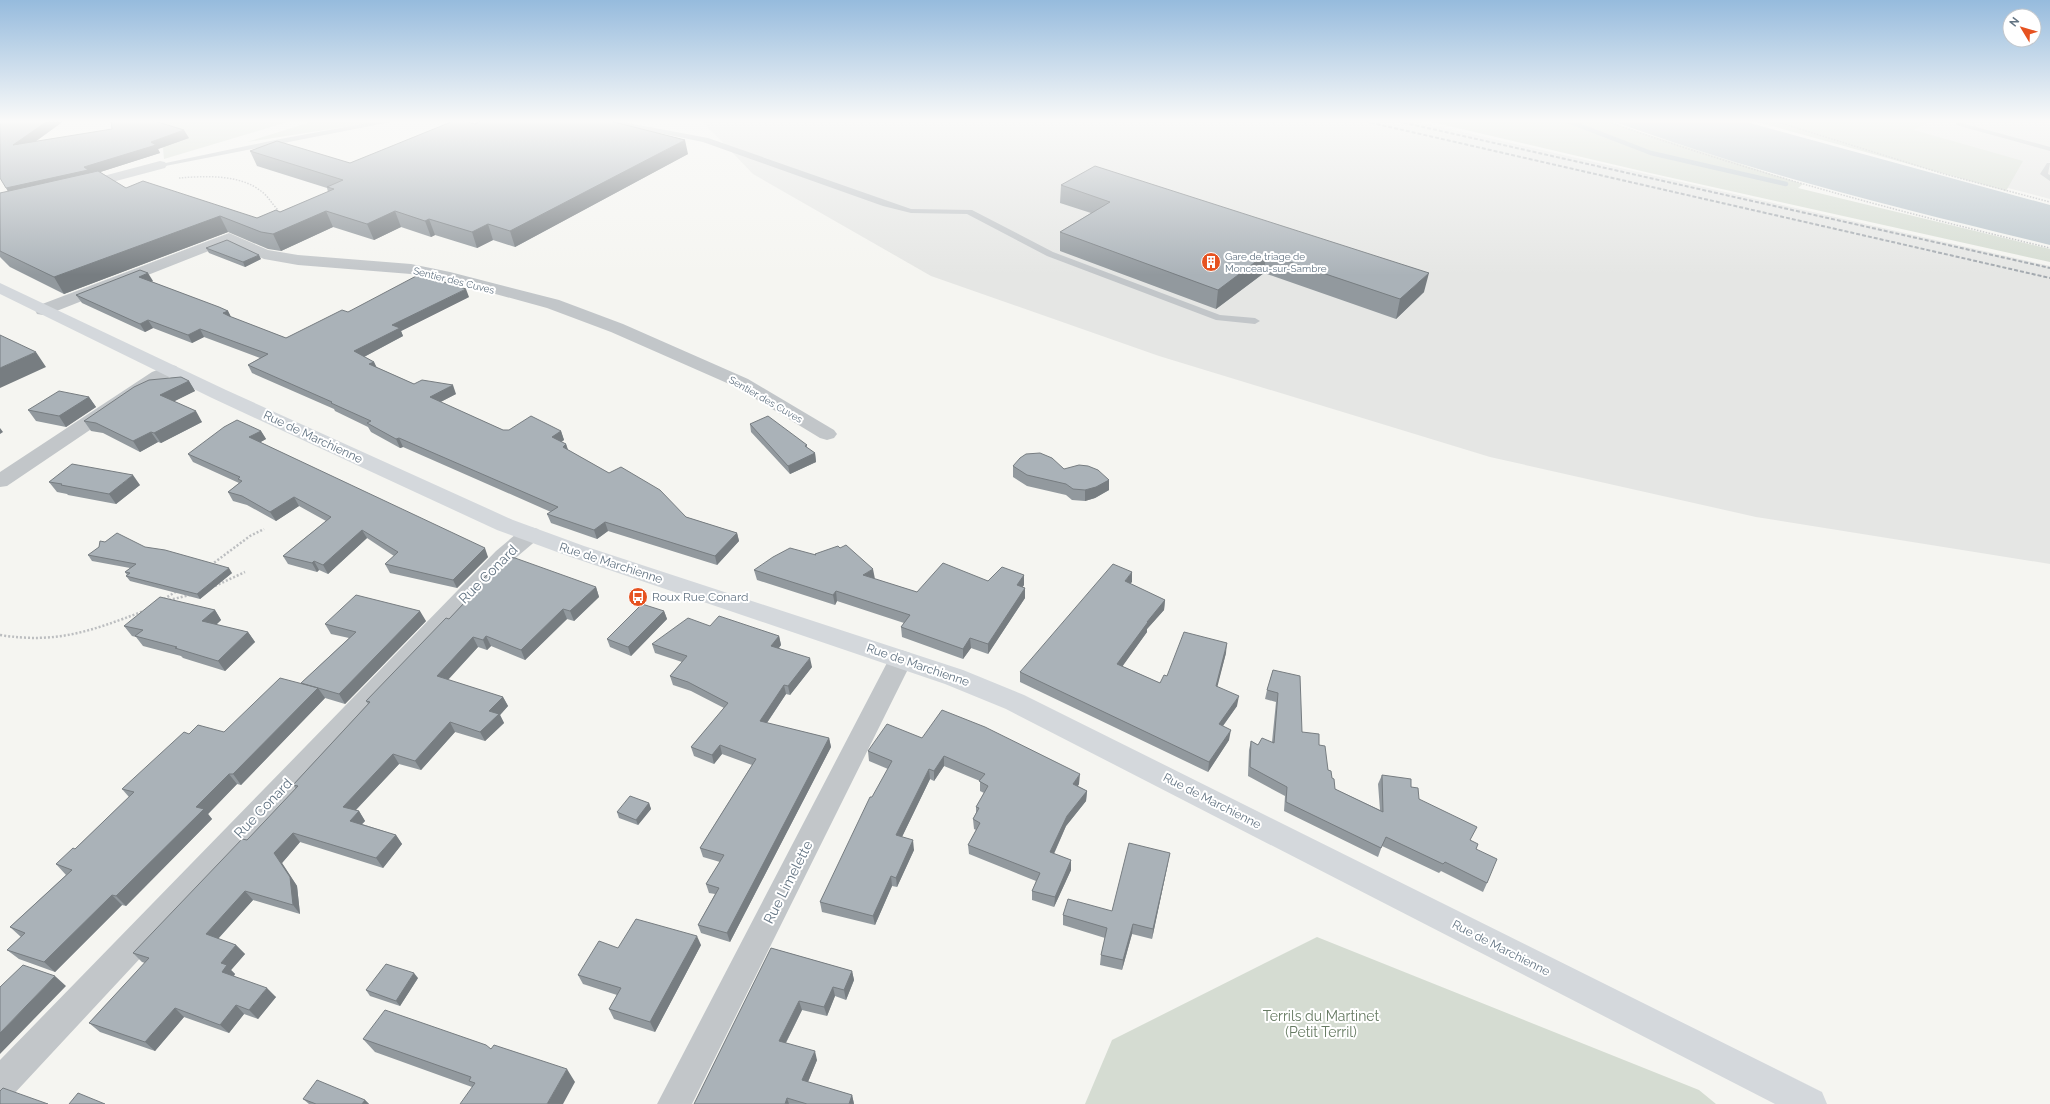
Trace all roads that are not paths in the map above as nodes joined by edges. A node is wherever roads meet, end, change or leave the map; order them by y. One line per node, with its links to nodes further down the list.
1 (136, 172): 5 (street)
2 (794, 172): 8 (lane)
3 (2046, 172): 4 (lane)
4 (2050, 179)
5 (71, 189)
6 (0, 288): 7 (main road, Rue de Marchienne)
7 (42, 310): 9 (main road, Rue de Marchienne); 10 (street, Sentier des Cuves)
8 (1255, 321)
9 (170, 370): 11 (street); 12 (main road, Rue de Marchienne)
10 (827, 434)
11 (0, 481)
12 (530, 534): 13 (main road, Rue de Marchienne); 14 (street, Rue Conard)
13 (901, 659): 15 (street, Rue Limelette); 16 (main road, Rue de Marchienne)
14 (0, 1084)
15 (674, 1104)
16 (1810, 1104)

